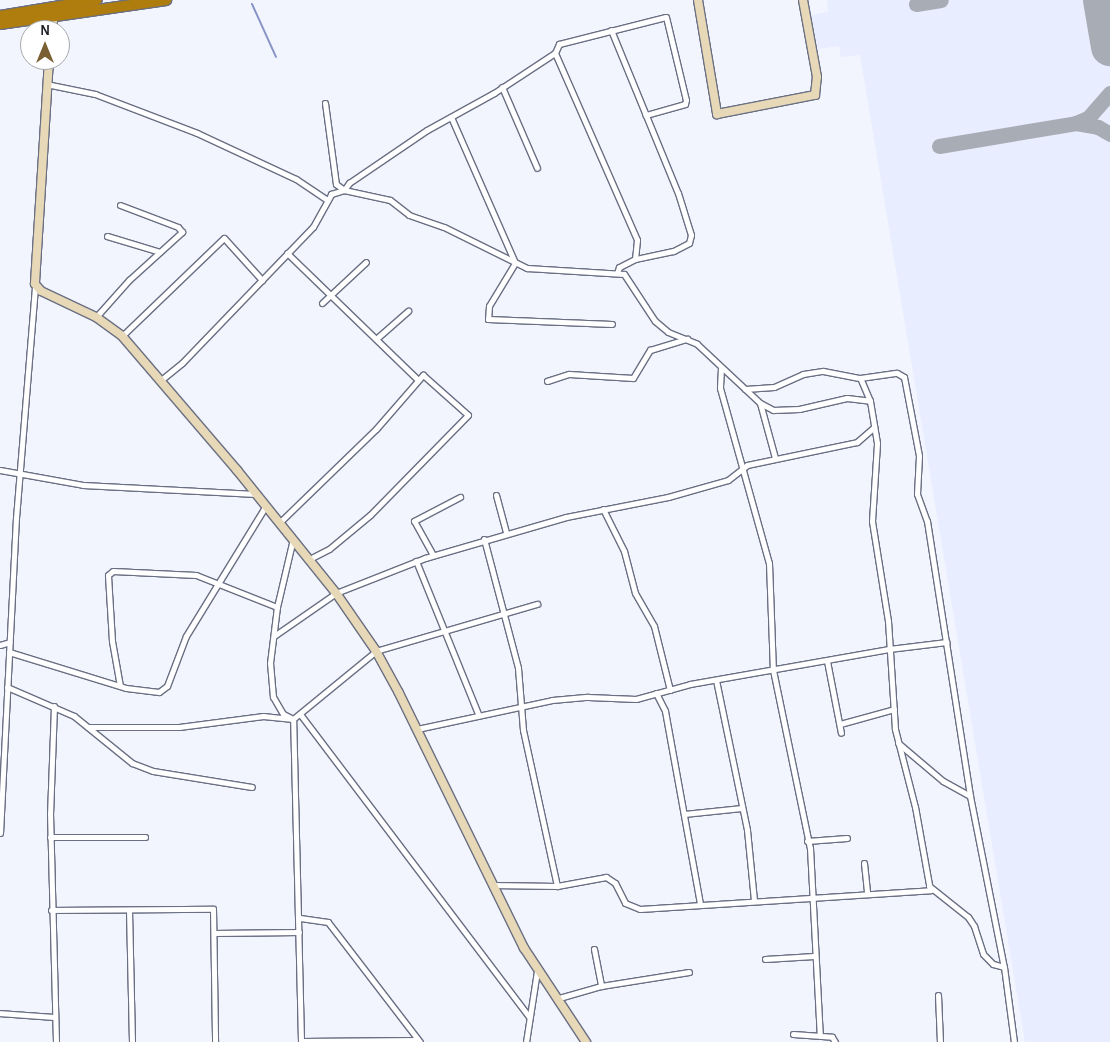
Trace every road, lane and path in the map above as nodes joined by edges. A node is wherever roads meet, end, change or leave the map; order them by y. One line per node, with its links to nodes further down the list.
1 (98, 0): 5 (highway)
2 (166, 0): 5 (highway)
3 (698, 0): 4 (main road)
4 (803, 0)
5 (54, 11): 6 (highway); 7 (main road); 8 (highway)
6 (0, 16)
7 (53, 20)
8 (0, 24)
9 (611, 30): 10 (street); 15 (street); 15 (street)
10 (555, 53): 13 (street); 24 (street)
11 (48, 70): 12 (main road)
12 (46, 84): 19 (street); 29 (main road)
13 (502, 87): 16 (street); 17 (street)
14 (325, 103): 18 (street)
15 (646, 115): 24 (street)
16 (451, 116): 18 (street); 26 (street)
17 (537, 168)
18 (344, 190): 19 (street); 26 (street)
19 (327, 200): 23 (street)
20 (120, 205): 22 (street)
21 (107, 236): 22 (street)
22 (160, 252): 33 (street)
23 (287, 253): 28 (street); 30 (street)
24 (635, 259): 27 (street)
25 (366, 262): 30 (street)
26 (515, 263): 27 (street); 34 (street)
27 (617, 273): 37 (street)
28 (262, 280): 35 (street); 40 (street)
29 (35, 284): 33 (main road); 50 (street)
30 (332, 293): 31 (street); 36 (street)
31 (322, 303)
32 (408, 311): 36 (street)
33 (96, 318): 35 (main road)
34 (612, 324)
35 (122, 336): 40 (main road)
36 (376, 339): 41 (street)
37 (688, 339): 38 (street); 42 (street)
38 (722, 368): 43 (street); 48 (street)
39 (860, 378): 43 (street); 44 (street); 71 (street)
40 (161, 380): 51 (main road)
41 (418, 380): 56 (street); 61 (street)
42 (547, 381)
43 (745, 389): 45 (street)
44 (870, 401): 45 (street); 46 (street)
45 (760, 403): 47 (street)
46 (874, 426): 47 (street); 73 (street)
47 (775, 458): 48 (street)
48 (743, 468): 55 (street); 77 (street)
49 (0, 470): 50 (street)
50 (20, 473): 51 (street); 70 (street)
51 (256, 494): 54 (main road)
52 (496, 495): 57 (street)
53 (460, 497): 60 (street)
54 (266, 507): 56 (main road); 63 (street)
55 (603, 509): 57 (street); 81 (street)
56 (279, 523): 58 (main road)
57 (506, 533): 59 (street)
58 (293, 539): 61 (main road); 66 (street)
59 (484, 539): 60 (street); 67 (street)
60 (433, 555): 62 (street)
61 (309, 559): 64 (main road)
62 (416, 561): 64 (street); 68 (street)
63 (220, 583): 66 (street); 79 (street); 79 (street)
64 (336, 593): 69 (street); 74 (main road)
65 (537, 604): 67 (street)
66 (278, 607): 69 (street)
67 (503, 614): 68 (street); 84 (street)
68 (444, 632): 74 (street); 87 (street)
69 (274, 636): 88 (street)
70 (10, 642): 72 (street); 75 (street)
71 (947, 642): 73 (street); 97 (street)
72 (0, 645)
73 (889, 649): 76 (street); 85 (street)
74 (376, 651): 86 (street); 92 (main road)
75 (9, 652): 79 (street); 80 (street)
76 (827, 661): 77 (street); 90 (street)
77 (773, 670): 78 (street); 104 (street)
78 (716, 680): 81 (street); 98 (street)
79 (120, 686)
80 (7, 687): 83 (street); 89 (street)
81 (670, 690): 82 (street)
82 (656, 693): 84 (street); 99 (street)
83 (54, 706): 91 (street); 101 (street)
84 (520, 706): 87 (street); 107 (street)
85 (894, 709): 90 (street); 94 (street)
86 (300, 714): 88 (street); 129 (street)
87 (478, 714): 92 (street)
88 (293, 720): 91 (street); 115 (street)
89 (2, 722): 95 (street)
90 (840, 724): 93 (street)
91 (88, 728): 96 (street)
92 (417, 729): 106 (main road)
93 (841, 733)
94 (898, 743): 97 (street); 108 (street)
95 (2, 773): 100 (street)
96 (252, 787)
97 (970, 796): 121 (street)
98 (742, 808): 99 (street); 111 (street)
99 (684, 814): 112 (street)
100 (0, 833)
101 (50, 837): 102 (street); 113 (street)
102 (145, 837)
103 (847, 838): 104 (street)
104 (807, 841): 110 (street)
105 (864, 863): 109 (street)
106 (492, 884): 107 (street); 122 (main road)
107 (557, 886): 112 (street)
108 (929, 886): 109 (street); 121 (street)
109 (867, 892): 110 (street)
110 (812, 898): 111 (street); 119 (street)
111 (754, 900): 112 (street)
112 (700, 903)
113 (51, 910): 114 (street); 128 (street)
114 (129, 910): 117 (street); 135 (street)
115 (298, 918): 116 (street); 133 (street)
116 (299, 932): 117 (street); 132 (street)
117 (214, 933): 136 (street)
118 (594, 948): 124 (street)
119 (814, 956): 120 (street); 131 (street)
120 (765, 959)
121 (1004, 967): 141 (street)
122 (537, 971): 126 (main road); 129 (street)
123 (689, 972): 124 (street)
124 (601, 986): 126 (street)
125 (938, 995): 140 (street)
126 (559, 998): 138 (main road)
127 (0, 1013): 128 (street)
128 (55, 1017): 134 (street)
129 (529, 1017): 137 (street)
130 (793, 1034): 131 (street)
131 (820, 1036): 139 (street)
132 (301, 1041): 133 (street)
133 (419, 1041)
134 (56, 1042)
135 (132, 1042)
136 (215, 1042)
137 (526, 1042)
138 (586, 1042)
139 (835, 1042)
140 (940, 1042)
141 (1014, 1042)

